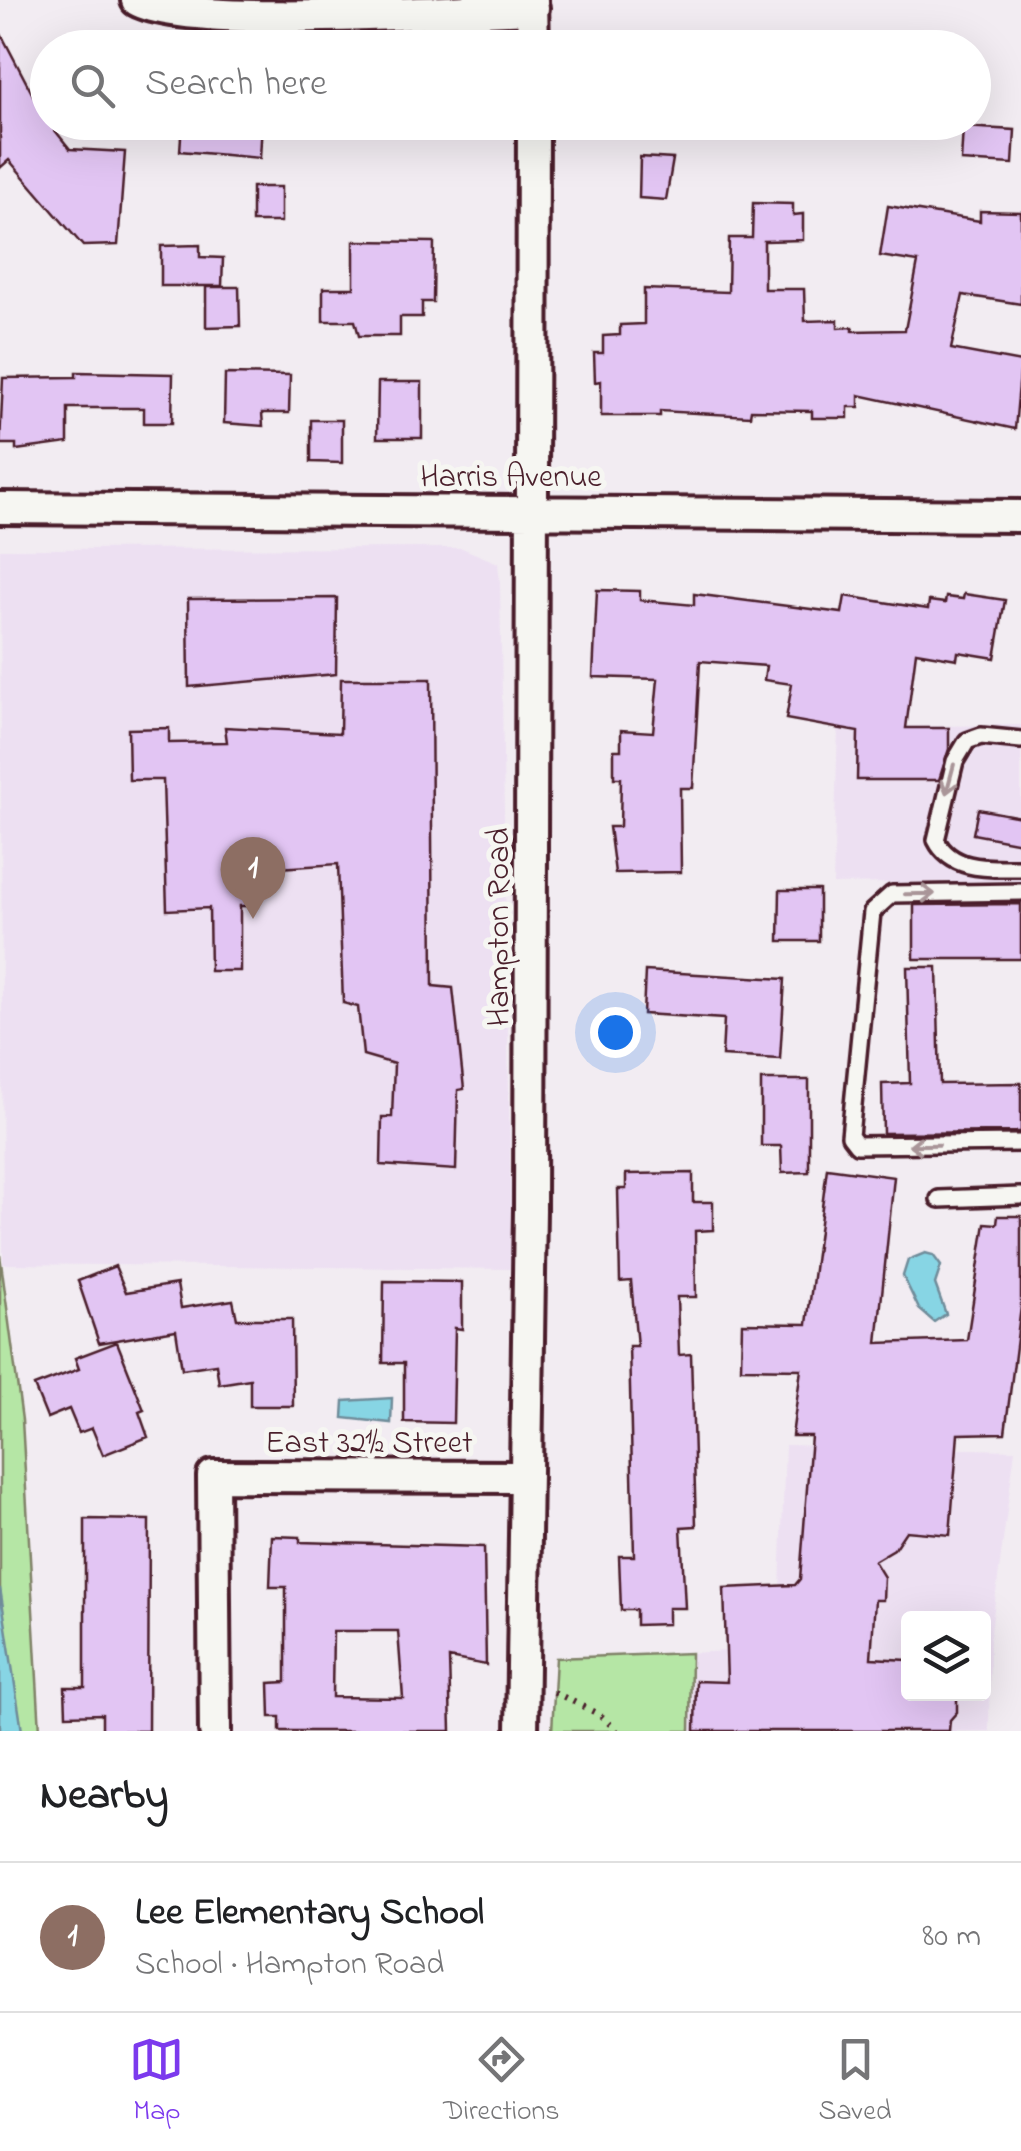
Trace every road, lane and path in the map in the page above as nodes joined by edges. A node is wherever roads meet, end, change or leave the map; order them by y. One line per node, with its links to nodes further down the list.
1 (137, 0): 2 (street)
2 (533, 4): 3 (street)
3 (533, 30)
4 (533, 140): 6 (street, Hampton Road)
5 (0, 508): 6 (street, Harris Avenue)
6 (534, 510): 7 (street, Harris Avenue); 14 (street, Hampton Road)
7 (1021, 516)
8 (1021, 740): 9 (lane, one-way to 9)
9 (1021, 868)
10 (1021, 892): 11 (lane, one-way to 10)
11 (1021, 1143)
12 (1021, 1196): 13 (lane)
13 (939, 1198)
14 (526, 1477): 16 (street, East 32½ Street); 17 (street, Hampton Road)
15 (554, 1692): 18 (path)
16 (215, 1731)
17 (522, 1731)
18 (617, 1731)

